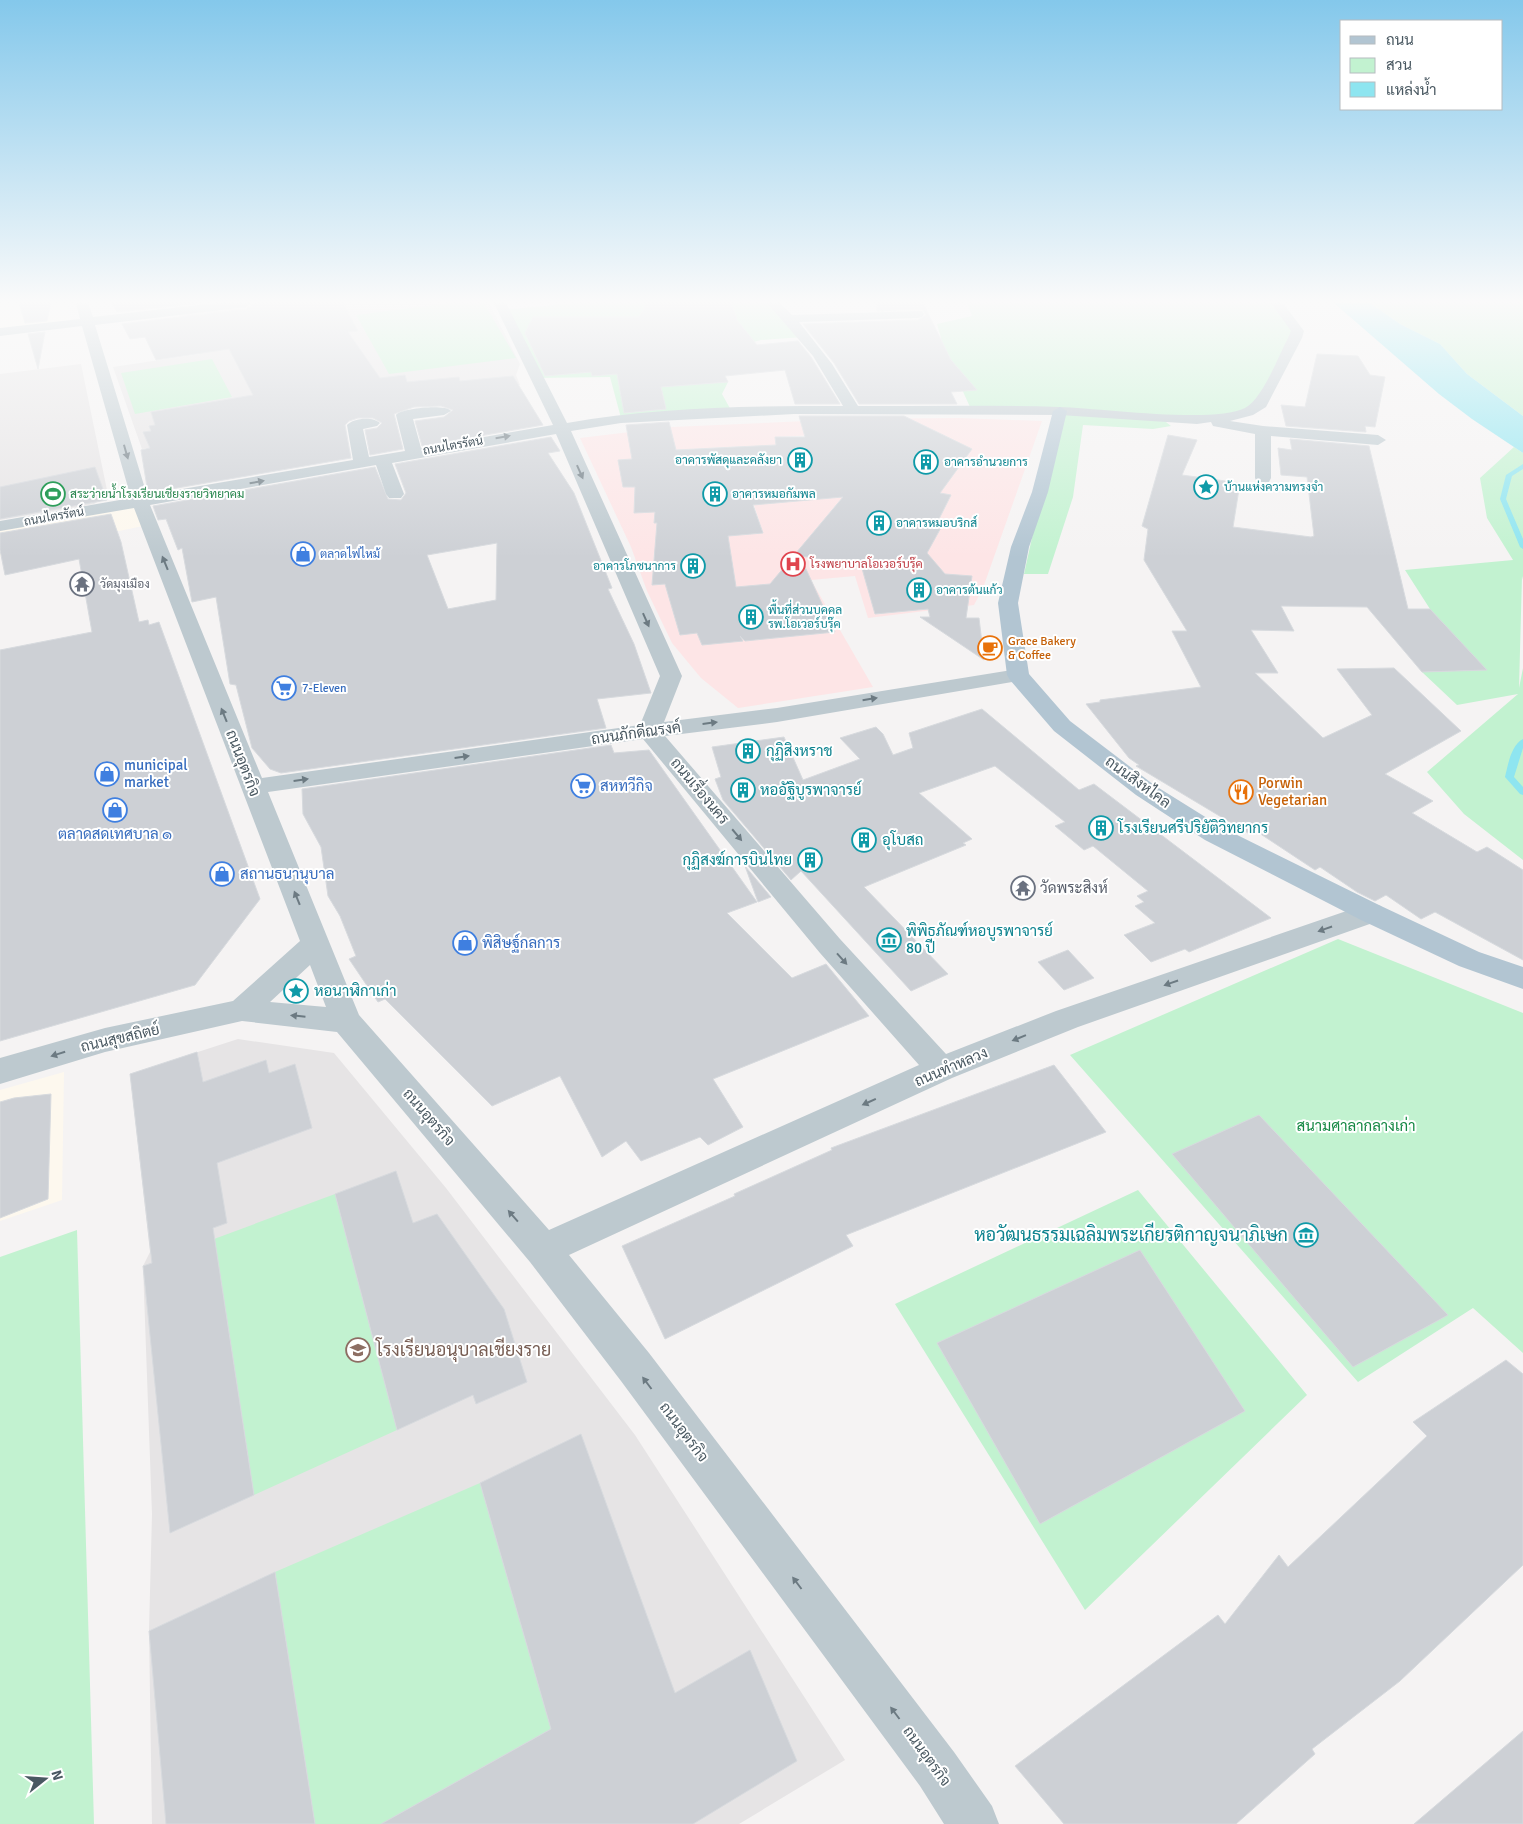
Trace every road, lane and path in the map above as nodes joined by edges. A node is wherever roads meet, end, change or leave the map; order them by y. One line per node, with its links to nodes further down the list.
1 (107, 388): 18 (street, ถนนอุตรกิจ, one-way to 18)
2 (542, 388): 10 (street)
3 (840, 388): 6 (street)
4 (1269, 388): 8 (street)
5 (444, 410): 13 (street)
6 (853, 410): 7 (street, ถนนไตรรัตน์); 10 (street, ถนนไตรรัตน์)
7 (1060, 411): 8 (street, ถนนไตรรัตน์); 20 (main road)
8 (1197, 419): 11 (street)
9 (372, 423): 15 (street)
10 (561, 427): 13 (street, ถนนไตรรัตน์, one-way to 10); 21 (street, one-way to 21)
11 (1263, 431): 12 (street); 16 (street)
12 (1378, 440)
13 (414, 454): 14 (street, ถนนไตรรัตน์)
14 (382, 459): 15 (street, ถนนไตรรัตน์); 17 (street)
15 (362, 463): 18 (street, ถนนไตรรัตน์, one-way to 15)
16 (1264, 478)
17 (395, 494)
18 (140, 503): 19 (street, ถนนไตรรัตน์); 22 (street, ถนนอุตรกิจ, one-way to 18)
19 (0, 526)
20 (1018, 675): 21 (street, ถนนภักดีณรงค์, one-way to 20); 23 (main road, ถนนสิงหไคล)
21 (649, 731): 22 (street, ถนนภักดีณรงค์, one-way to 21); 28 (street, ถนนเรื่องนคร, one-way to 28)
22 (253, 787): 24 (street, ถนนอุตรกิจ, one-way to 22)
23 (1371, 913): 25 (main road, ถนนสิงหไคล); 28 (street, ถนนทำหลวง, one-way to 28)
24 (315, 944): 26 (street, ถนนสุขสถิตย์); 27 (street, ถนนอุตรกิจ)
25 (1523, 978)
26 (242, 1010): 27 (street, ถนนสุขสถิตย์, one-way to 26); 29 (street, ถนนสุขสถิตย์, one-way to 29)
27 (346, 1021): 30 (street, ถนนอุตรกิจ, one-way to 27)
28 (941, 1070): 30 (street, ถนนทำหลวง, one-way to 30)
29 (0, 1071)
30 (542, 1250): 31 (street, ถนนอุตรกิจ, one-way to 30)
31 (974, 1824)

